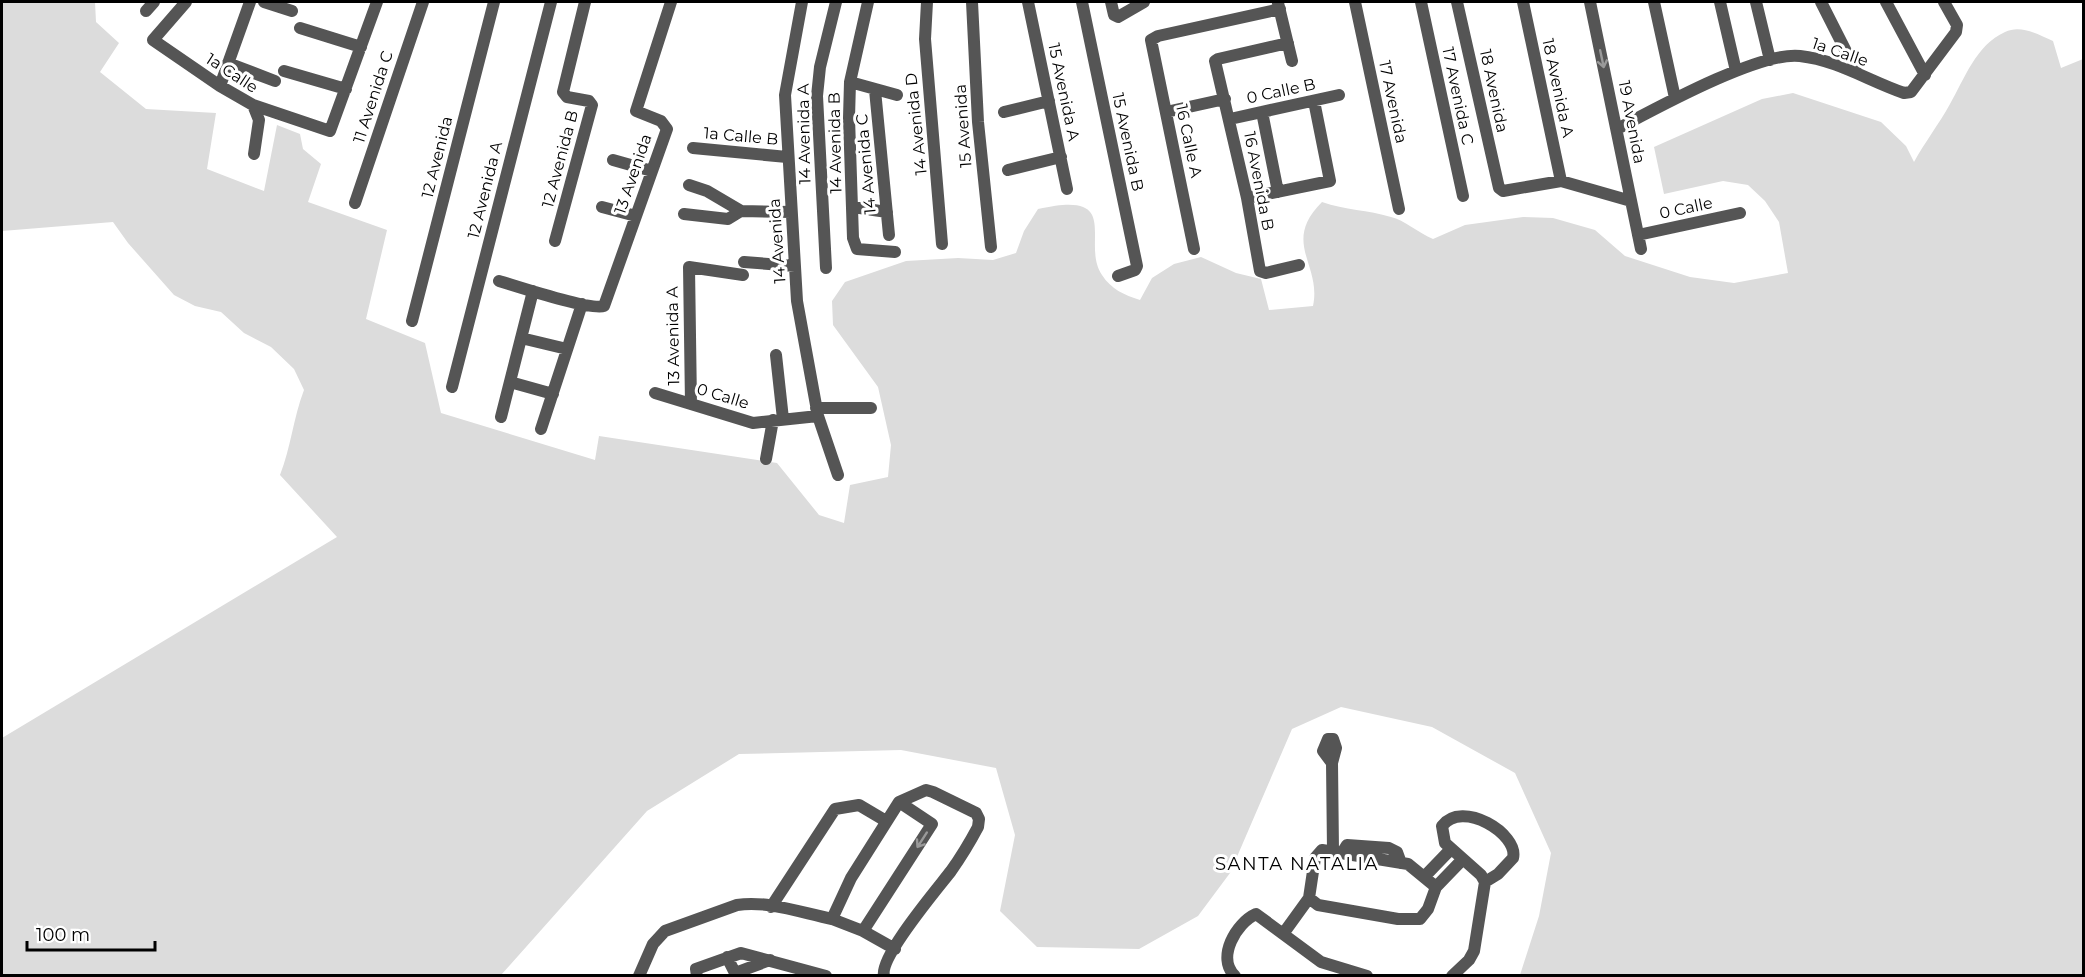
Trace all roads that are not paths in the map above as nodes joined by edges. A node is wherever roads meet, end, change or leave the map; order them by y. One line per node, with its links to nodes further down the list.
1 (186, 2): 44 (street, 1a Calle)
2 (250, 2): 37 (street)
3 (264, 2): 31 (street)
4 (377, 2): 34 (street)
5 (423, 2): 73 (street, 11 Avenida C)
6 (494, 2): 100 (street, 12 Avenida)
7 (550, 2): 105 (street, 12 Avenida A)
8 (585, 2): 85 (street, 12 Avenida B)
9 (671, 2): 65 (street, 13 Avenida)
10 (802, 2): 61 (street, 14 Avenida)
11 (836, 2): 94 (street, 14 Avenida A)
12 (868, 2): 43 (street, 14 Avenida B)
13 (927, 2): 86 (street, 14 Avenida D)
14 (972, 2): 87 (street, 15 Avenida)
15 (1028, 2): 51 (street, 15 Avenida A)
16 (1082, 2): 96 (street, 15 Avenida B)
17 (1111, 2): 18 (street)
18 (1144, 2)
19 (1354, 2): 76 (street, 17 Avenida)
20 (1421, 2): 70 (street, 17 Avenida C)
21 (1457, 2): 66 (street, 18 Avenida)
22 (1523, 2): 66 (street, 18 Avenida A)
23 (1590, 2): 58 (street, 19 Avenida, one-way to 58)
24 (1654, 2): 49 (street)
25 (1720, 2): 39 (street)
26 (1756, 2): 35 (street)
27 (1821, 2): 40 (street)
28 (1887, 2): 41 (street)
29 (1944, 2): 41 (street, 1a Calle)
30 (1279, 5): 33 (street); 55 (street, 16 Calle A)
31 (292, 11)
32 (300, 28): 34 (street)
33 (1288, 43): 36 (street); 50 (street, 16 Avenida B)
34 (361, 47): 45 (street)
35 (1770, 60): 39 (street, 1a Calle); 40 (street, 1a Calle)
36 (1292, 61)
37 (228, 63): 42 (street); 44 (street)
38 (284, 71): 45 (street, 1a Calle)
39 (1736, 71): 49 (street, 1a Calle)
40 (1857, 73): 41 (street, 1a Calle)
41 (1924, 75)
42 (275, 81)
43 (850, 82): 46 (street); 75 (street, 14 Avenida B)
44 (220, 86): 53 (street, 1a Calle)
45 (346, 89): 53 (street)
46 (875, 90): 47 (street); 79 (street, 14 Avenida C)
47 (897, 95)
48 (1340, 95): 52 (street, 0 Calle B)
49 (1675, 98): 58 (street, 1a Calle)
50 (1225, 99): 55 (street); 57 (street, 16 Avenida B)
51 (1049, 101): 54 (street); 62 (street, 15 Avenida A)
52 (1314, 101): 56 (street, 0 Calle B); 69 (street)
53 (253, 105): 60 (street, 1a Calle)
54 (1004, 112)
55 (1166, 112): 88 (street, 16 Calle A)
56 (1262, 112): 57 (street, 0 Calle B); 69 (street)
57 (1230, 119): 71 (street, 16 Avenida B)
58 (1617, 129): 72 (street, 19 Avenida)
59 (693, 148): 61 (street, 1a Calle B)
60 (254, 154)
61 (787, 157): 78 (street, 14 Avenida)
62 (1061, 157): 64 (street); 68 (street, 15 Avenida A)
63 (613, 160): 65 (street)
64 (1008, 170)
65 (652, 171): 82 (street, 13 Avenida)
66 (1561, 181): 72 (street)
67 (689, 185): 77 (street)
68 (1067, 189)
69 (1278, 192): 71 (street)
70 (1463, 196)
71 (1247, 198): 92 (street, 16 Avenida B)
72 (1631, 201): 84 (street, 19 Avenida)
73 (355, 203)
74 (602, 207): 82 (street)
75 (853, 207): 79 (street); 90 (street, 14 Avenida B)
76 (1399, 209)
77 (741, 211): 78 (street); 81 (street)
78 (791, 212): 93 (street, 14 Avenida)
79 (887, 212): 83 (street, 14 Avenida C)
80 (1740, 213): 84 (street, 0 Calle)
81 (684, 214)
82 (636, 216): 99 (street, 13 Avenida)
83 (889, 235)
84 (1638, 235): 89 (street, 19 Avenida)
85 (555, 241)
86 (942, 244)
87 (991, 247)
88 (1194, 249)
89 (1641, 249)
90 (895, 252)
91 (744, 262): 93 (street)
92 (1299, 265)
93 (795, 266): 110 (street, 14 Avenida)
94 (826, 268)
95 (743, 275): 108 (street, 13 Avenida A)
96 (1118, 276)
97 (499, 281): 98 (street)
98 (533, 291): 99 (street); 101 (street)
99 (582, 304): 102 (street)
100 (412, 321)
101 (521, 338): 102 (street); 104 (street)
102 (567, 349): 107 (street)
103 (776, 355): 112 (street)
104 (510, 382): 107 (street); 111 (street)
105 (452, 387)
106 (655, 393): 108 (street, 0 Calle)
107 (553, 394): 113 (street)
108 (691, 404): 112 (street, 0 Calle)
109 (871, 408): 110 (street, 0 Calle)
110 (817, 412): 112 (street, 0 Calle); 115 (street, 14 Avenida)
111 (501, 417)
112 (778, 419): 114 (street)
113 (542, 429)
114 (766, 459)
115 (838, 475)
116 (1332, 763): 120 (street)
117 (899, 802): 118 (street); 128 (street, one-way to 128); 130 (street)
118 (886, 821): 126 (street); 127 (street)
119 (1450, 849): 121 (street); 122 (street); 123 (street)
120 (1338, 852): 122 (street); 125 (street)
121 (1463, 859): 123 (street); 124 (street)
122 (1425, 876): 124 (street)
123 (1485, 882): 140 (street)
124 (1436, 887): 125 (street)
125 (1309, 898): 129 (street)
126 (771, 907): 127 (street); 134 (street)
127 (832, 919): 128 (street)
128 (863, 931): 130 (street)
129 (1283, 934): 138 (street); 139 (street)
130 (895, 949): 137 (street)
131 (727, 957): 132 (street); 132 (street); 135 (street)
132 (770, 960): 133 (street)
133 (805, 972): 136 (street)
134 (641, 974)
135 (697, 975)
136 (826, 975)
137 (882, 975)
138 (1235, 975)
139 (1372, 975)
140 (1452, 975)

